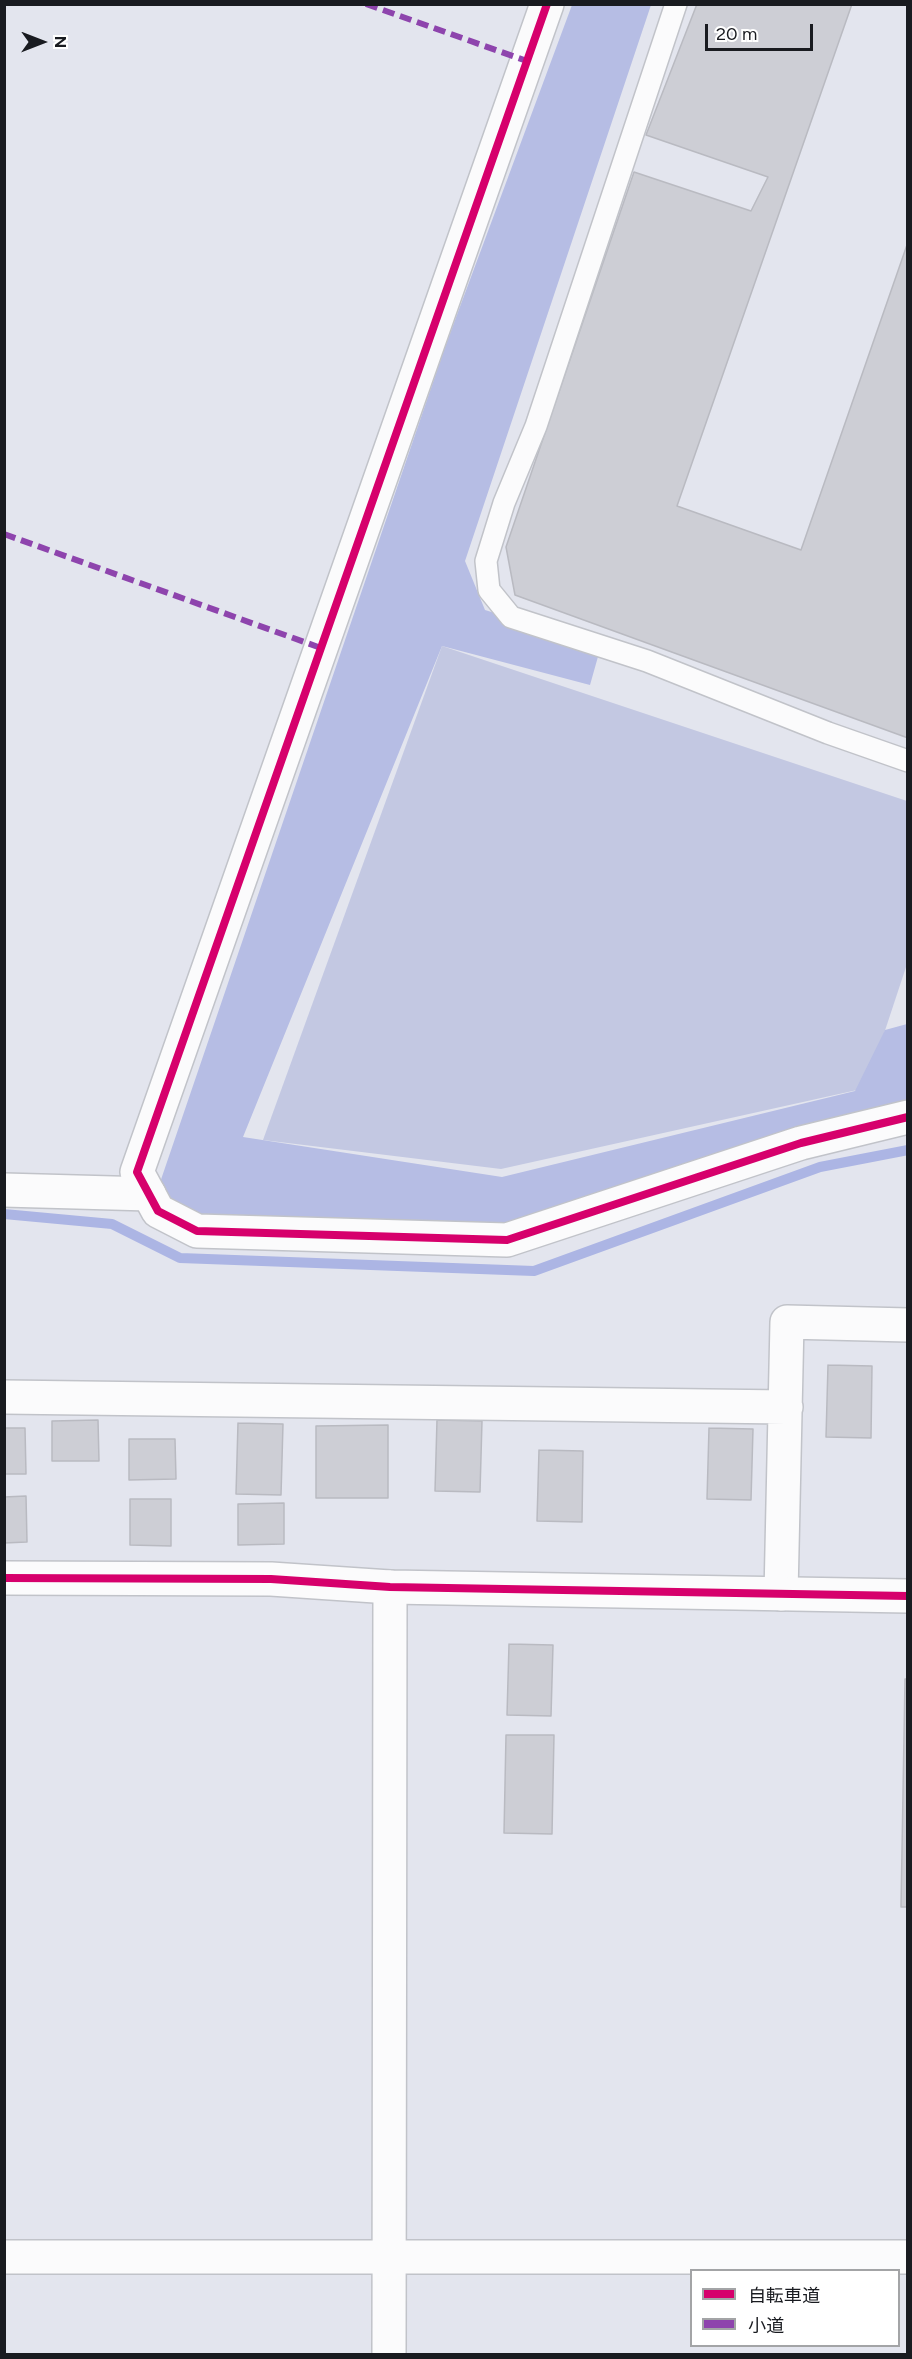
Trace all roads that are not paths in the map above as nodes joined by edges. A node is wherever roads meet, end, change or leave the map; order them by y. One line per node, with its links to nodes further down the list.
1 (547, 4): 6 (street)
2 (676, 4): 3 (lane)
3 (908, 761)
4 (908, 1118): 6 (street)
5 (4, 1190): 6 (street)
6 (149, 1194)
7 (908, 1324): 9 (street)
8 (4, 1397): 9 (street)
9 (786, 1407): 12 (street)
10 (4, 1578): 11 (street)
11 (390, 1587): 12 (street); 14 (street)
12 (781, 1594): 13 (street)
13 (908, 1596)
14 (388, 2256): 15 (street); 16 (street); 17 (street)
15 (4, 2257)
16 (908, 2257)
17 (389, 2355)

